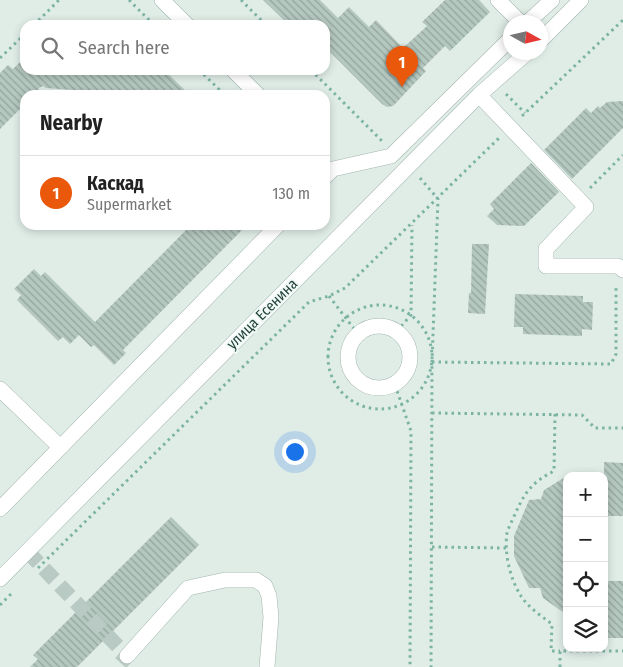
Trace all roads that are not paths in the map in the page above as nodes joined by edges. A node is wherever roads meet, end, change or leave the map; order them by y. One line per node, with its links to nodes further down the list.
1 (162, 0): 7 (street)
2 (498, 0): 5 (street)
3 (552, 0): 6 (street)
4 (581, 0): 8 (street)
5 (513, 15)
6 (536, 15)
7 (182, 20)
8 (548, 33)
9 (503, 46): 14 (street)
10 (519, 60): 13 (street, улица Есенина)
11 (238, 75): 12 (street)
12 (253, 90)
13 (479, 95): 16 (street); 21 (street, улица Есенина)
14 (330, 169)
15 (273, 230): 19 (street)
16 (623, 270)
17 (395, 385): 17 (street)
18 (0, 389): 19 (street)
19 (60, 447): 20 (street)
20 (0, 509)
21 (0, 579)
22 (127, 656): 23 (street)
23 (267, 667)

